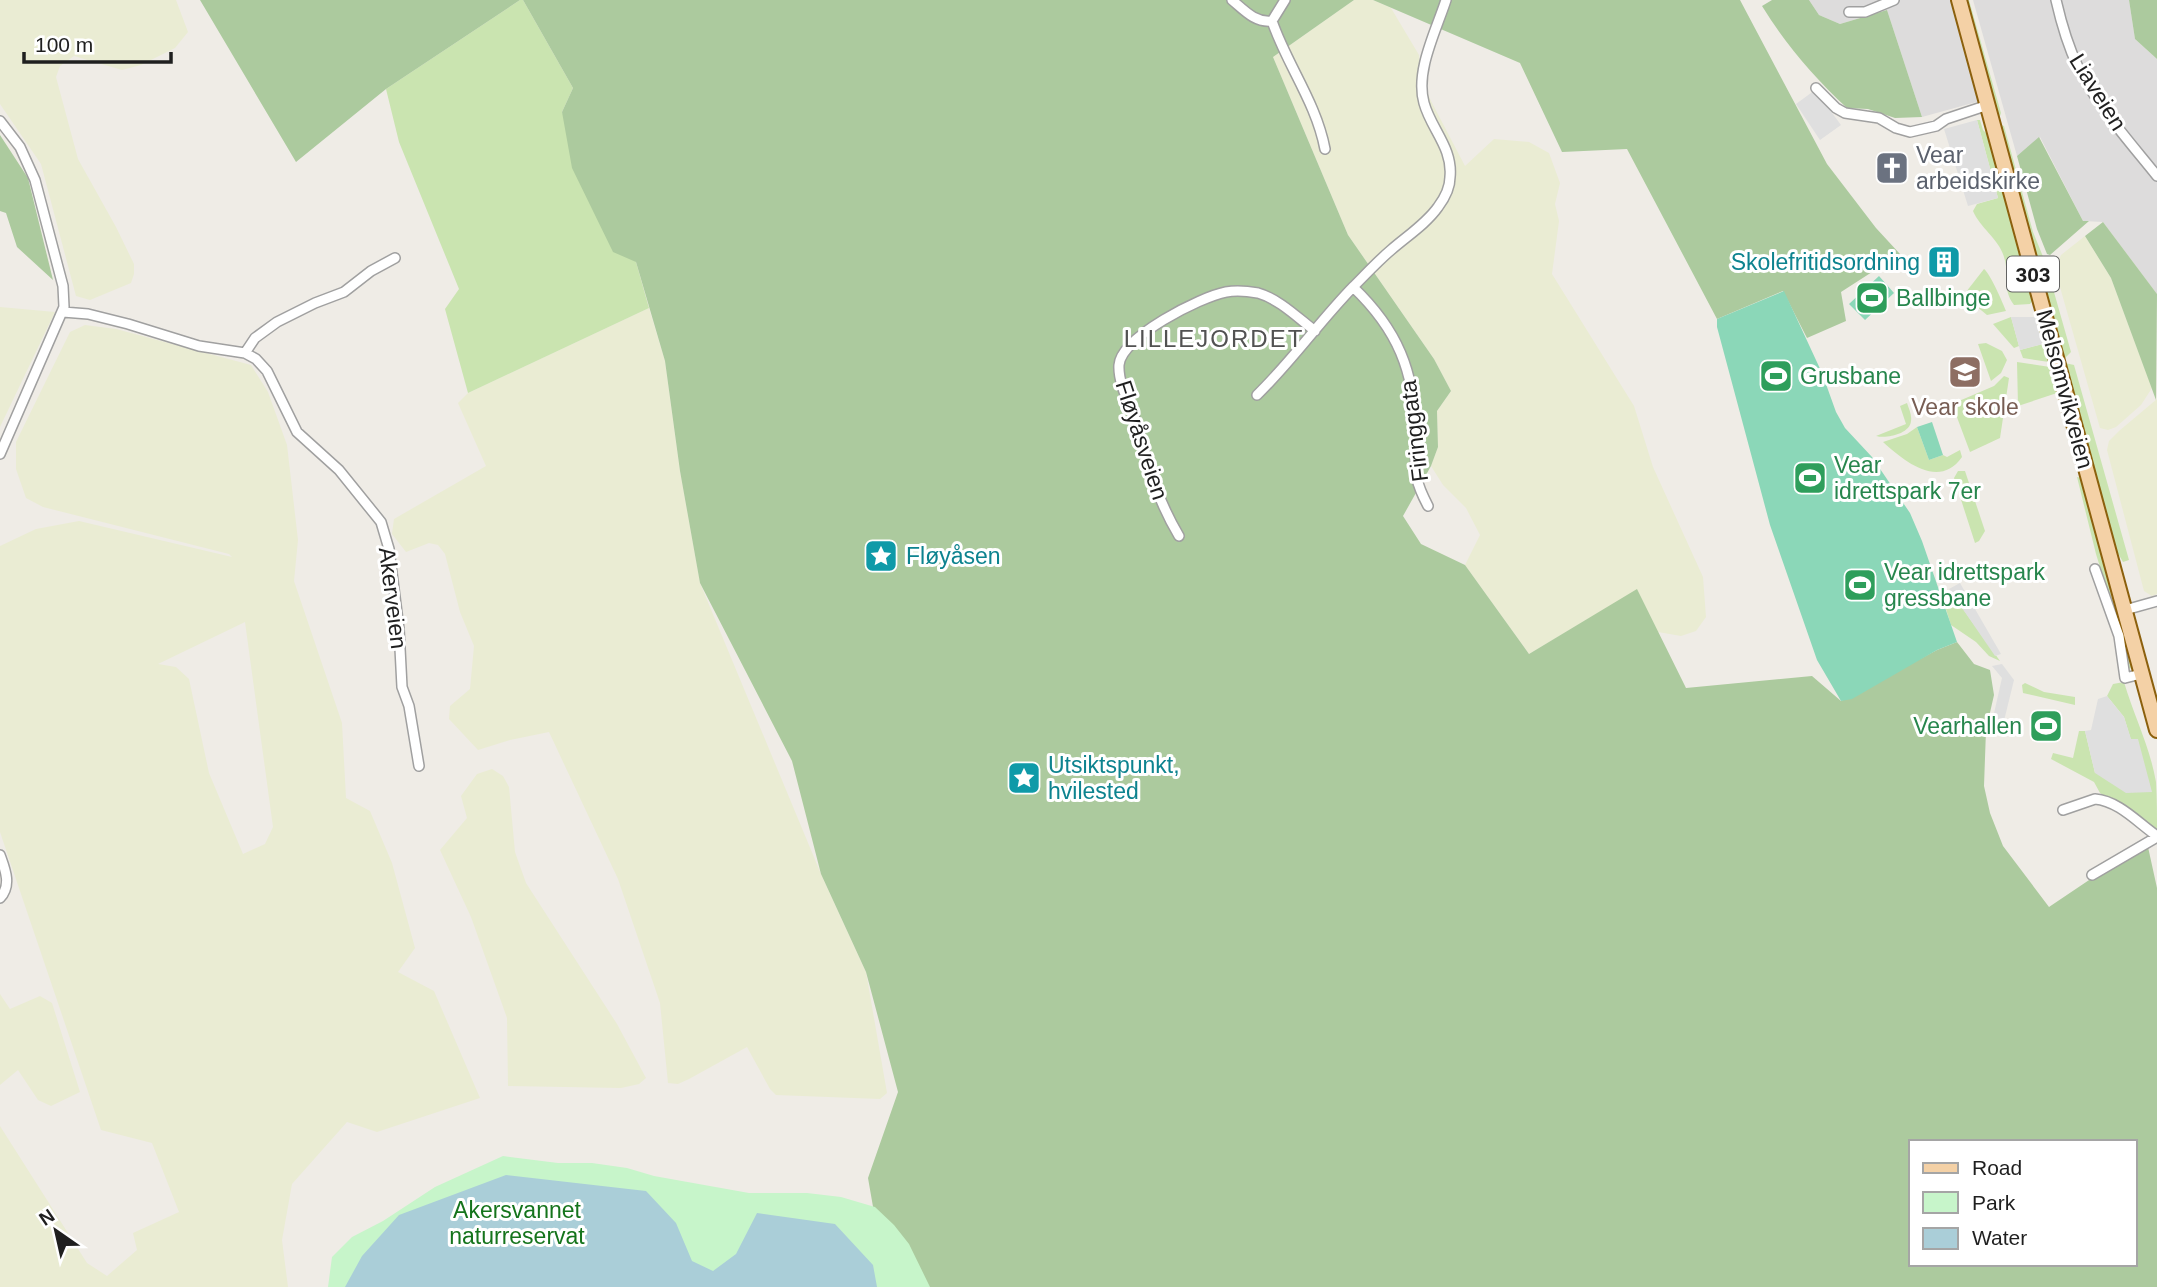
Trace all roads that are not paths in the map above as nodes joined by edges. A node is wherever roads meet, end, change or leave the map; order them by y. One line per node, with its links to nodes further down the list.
1 (1232, 0): 8 (street)
2 (1285, 0): 8 (street)
3 (1446, 0): 15 (street)
4 (1894, 0): 7 (street)
5 (1959, 0): 10 (main road, Melsomvikveien / 303)
6 (2056, 0): 13 (street, Liaveien)
7 (1849, 12)
8 (1272, 21): 12 (street)
9 (1816, 88): 10 (street)
10 (1987, 104): 25 (main road, Melsomvikveien / 303)
11 (0, 121): 16 (street)
12 (1325, 149)
13 (2157, 176)
14 (396, 258): 18 (street)
15 (1353, 287): 17 (street); 21 (street, Firinggata)
16 (63, 312): 18 (street); 20 (street)
17 (1315, 331): 19 (street); 22 (street, Fløyåsveien)
18 (245, 353): 28 (street, Akerveien)
19 (1257, 395)
20 (0, 454)
21 (1428, 506)
22 (1179, 536)
23 (2095, 569): 26 (street)
24 (2157, 601): 25 (street)
25 (2125, 610): 26 (main road, Melsomvikveien / 303)
26 (2141, 674): 27 (main road, Melsomvikveien / 303)
27 (2157, 730)
28 (419, 766)
29 (2063, 810): 30 (street)
30 (2157, 837): 32 (street)
31 (0, 855): 33 (street)
32 (2092, 875)
33 (0, 898)

